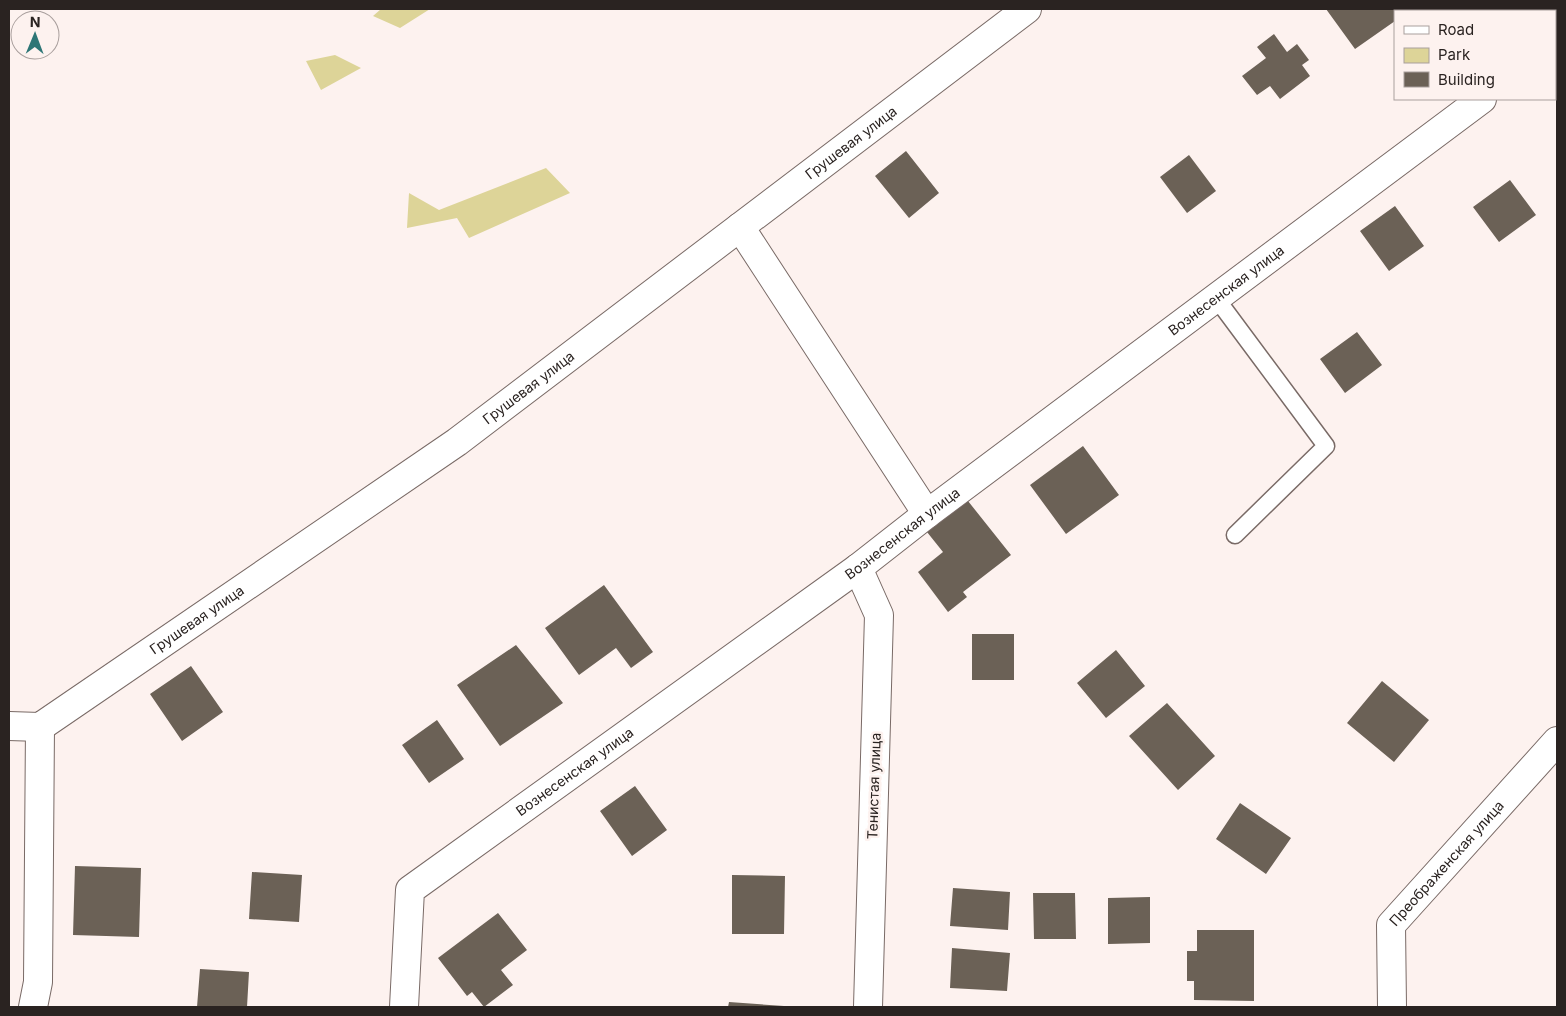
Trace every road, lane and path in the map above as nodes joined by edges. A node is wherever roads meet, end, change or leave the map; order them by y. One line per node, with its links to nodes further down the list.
1 (1027, 9): 3 (street, Грушевая улица)
2 (1481, 100): 4 (street, Вознесенская улица)
3 (740, 226): 5 (street); 9 (street, Грушевая улица)
4 (1216, 298): 5 (street, Вознесенская улица); 6 (lane)
5 (927, 514): 7 (street, Вознесенская улица)
6 (1235, 535)
7 (858, 568): 12 (street, Вознесенская улица); 13 (street, Тенистая улица)
8 (9, 726): 9 (street)
9 (40, 727): 11 (street)
10 (1557, 741): 14 (street, Преображенская улица)
11 (33, 1007)
12 (404, 1007)
13 (868, 1007)
14 (1392, 1007)

